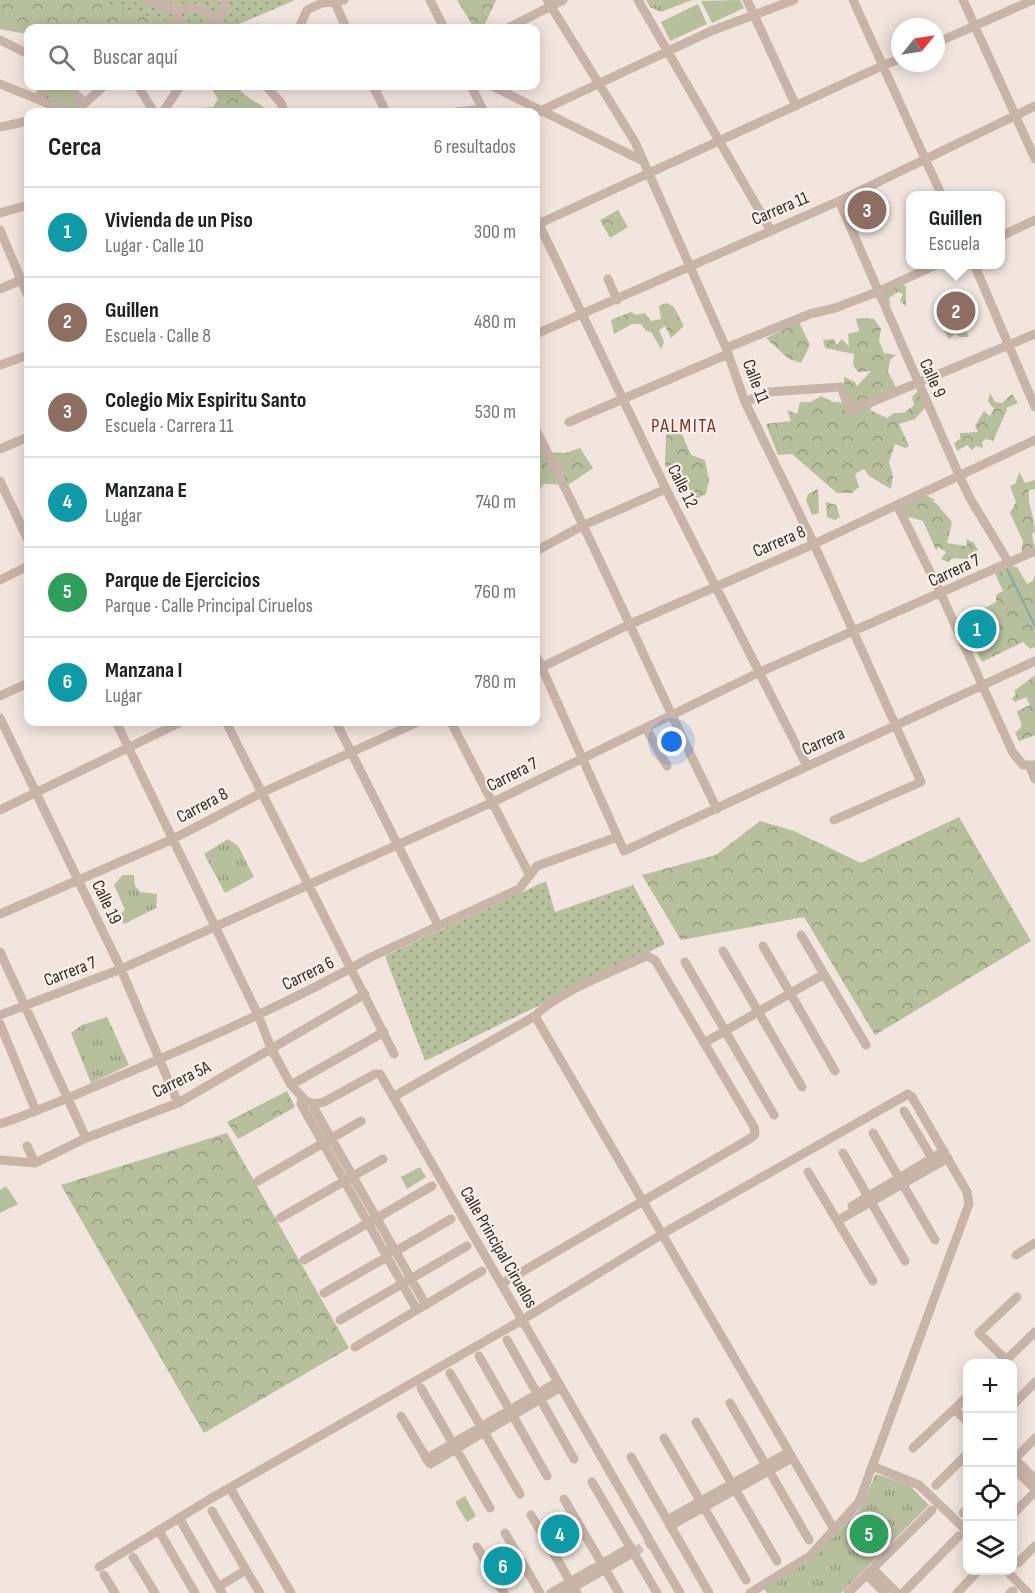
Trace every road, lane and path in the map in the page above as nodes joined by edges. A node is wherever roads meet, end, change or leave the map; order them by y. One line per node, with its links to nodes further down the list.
1 (146, 0): 13 (street)
2 (225, 0): 17 (street)
3 (430, 0): 20 (street)
4 (563, 0): 12 (street)
5 (638, 0): 26 (street)
6 (747, 0): 14 (street)
7 (795, 0): 14 (street)
8 (853, 0): 28 (street)
9 (963, 0): 22 (street)
10 (1033, 0): 22 (street)
11 (338, 1): 18 (street); 19 (street)
12 (549, 3): 21 (street); 30 (street, Calle 11)
13 (173, 8): 15 (street); 16 (street)
14 (754, 14): 26 (street); 42 (street)
15 (181, 24)
16 (218, 24)
17 (221, 24)
18 (301, 24)
19 (345, 24)
20 (442, 24)
21 (514, 24)
22 (974, 24): 23 (street); 54 (street)
23 (945, 38)
24 (0, 40): 25 (street)
25 (24, 52)
26 (669, 52): 30 (street); 57 (street)
27 (891, 62): 28 (street)
28 (884, 64): 42 (street); 58 (street)
29 (0, 84): 40 (street)
30 (602, 84): 52 (street); 60 (street, Calle 11)
31 (42, 90): 40 (street)
32 (71, 90): 41 (street)
33 (99, 90): 41 (street)
34 (142, 90): 46 (street)
35 (177, 90): 47 (street)
36 (270, 90): 48 (street)
37 (375, 90): 49 (street)
38 (473, 90): 50 (street)
39 (499, 90): 51 (street)
40 (38, 99): 44 (street)
41 (84, 102): 45 (street)
42 (796, 106): 57 (street)
43 (1035, 106): 54 (street, Carrera 11)
44 (54, 108)
45 (80, 108)
46 (152, 108)
47 (166, 108)
48 (283, 108)
49 (384, 108)
50 (482, 108)
51 (531, 108)
52 (540, 111)
53 (540, 113): 60 (street)
54 (1015, 115): 58 (street, Carrera 11); 59 (street)
55 (24, 122): 56 (street)
56 (0, 127)
57 (722, 141): 61 (street); 68 (street)
58 (924, 158): 62 (street); 63 (street, Carrera 11)
59 (1035, 159)
60 (641, 160): 61 (street, Calle 11)
61 (649, 171): 66 (street); 72 (street, Calle 11)
62 (940, 191)
63 (839, 201): 68 (street, Carrera 11); 79 (street, Calle 9)
64 (24, 206): 65 (street)
65 (0, 213)
66 (540, 220)
67 (1035, 220): 71 (street)
68 (770, 229): 72 (street, Carrera 11)
69 (0, 230): 75 (street)
70 (540, 230): 81 (street, Calle 12)
71 (1005, 234)
72 (690, 267): 80 (street, Carrera 11); 85 (street, Calle 11)
73 (927, 269): 79 (street)
74 (976, 269): 84 (street)
75 (24, 277)
76 (24, 279): 78 (street)
77 (608, 279): 80 (street)
78 (0, 289)
79 (877, 292): 85 (street); 88 (street, Calle 9)
80 (617, 300): 81 (street, Carrera 11)
81 (581, 315): 82 (street, Carrera 11); 89 (street, Calle 12)
82 (540, 332)
83 (1035, 334): 84 (street)
84 (1008, 346): 88 (street); 91 (street)
85 (727, 351): 89 (street); 90 (street, Calle 11)
86 (24, 356): 87 (street)
87 (0, 365)
88 (917, 381): 90 (street); 97 (street, Calle 9)
89 (622, 398): 92 (street); 99 (street, Calle 12)
90 (745, 402): 104 (street, Calle 11)
91 (1035, 407)
92 (569, 422)
93 (24, 438): 96 (street)
94 (540, 438): 102 (street)
95 (1035, 440): 97 (street, Carrera 8)
96 (0, 449)
97 (959, 476): 101 (street, Carrera 8); 107 (street, Calle 9)
98 (0, 481): 100 (street)
99 (666, 489): 102 (street); 110 (street, Calle 12)
100 (3, 496): 103 (street)
101 (897, 505): 104 (street, Carrera 8); 111 (street)
102 (582, 526): 105 (street); 112 (street)
103 (24, 533)
104 (814, 544): 110 (street, Carrera 8); 113 (street, Calle 11)
105 (540, 549)
106 (1035, 551): 107 (street, Carrera 7)
107 (1008, 563): 111 (street, Carrera 7)
108 (24, 568): 109 (street)
109 (2, 576)
110 (716, 585): 112 (street, Carrera 8); 117 (street, Calle 12)
111 (941, 594): 113 (street, Carrera 7); 119 (street)
112 (628, 625): 115 (street, Carrera 8); 121 (street)
113 (854, 632): 117 (street, Carrera 7); 129 (street, Calle 11)
114 (1035, 661): 119 (street, Carrera)
115 (540, 669)
116 (540, 671): 133 (street)
117 (760, 672): 121 (street, Carrera 7); 136 (street, Calle 12)
118 (24, 685): 120 (street)
119 (984, 685): 129 (street, Carrera); 134 (street)
120 (0, 696)
121 (671, 716): 130 (street, Carrera 7); 141 (street)
122 (0, 718): 138 (street, Calle 19)
123 (118, 726): 131 (street)
124 (174, 726): 131 (street)
125 (228, 726): 139 (street)
126 (338, 726): 132 (street)
127 (409, 726): 132 (street, Carrera 8)
128 (453, 726): 140 (street)
129 (894, 727): 136 (street, Carrera); 143 (street, Calle 11)
130 (646, 728): 133 (street, Carrera 7); 135 (street)
131 (129, 747): 138 (street); 145 (street)
132 (351, 752): 139 (street, Carrera 8); 146 (street)
133 (580, 758): 140 (street, Carrera 7); 144 (street)
134 (1032, 765): 137 (street)
135 (667, 766)
136 (807, 766): 141 (street, Carrera)
137 (1035, 779)
138 (37, 792): 142 (street); 148 (street, Calle 19)
139 (263, 792): 145 (street, Carrera 8); 149 (street)
140 (493, 802): 146 (street, Carrera 7); 147 (street)
141 (717, 809): 144 (street, Carrera)
142 (0, 810)
143 (834, 820)
144 (617, 837): 147 (street, Carrera 6)
145 (173, 839): 148 (street, Carrera 8); 152 (street)
146 (398, 844): 149 (street, Carrera 7); 151 (street)
147 (529, 874): 151 (street, Carrera 6)
148 (78, 880): 150 (street, Carrera 8); 158 (street, Calle 19)
149 (309, 885): 152 (street, Carrera 7); 159 (street)
150 (0, 914)
151 (438, 925): 159 (street, Carrera 6)
152 (215, 926): 158 (street, Carrera 7); 166 (street)
153 (801, 935): 160 (street)
154 (763, 946): 161 (street)
155 (723, 951): 164 (street)
156 (0, 952): 163 (street)
157 (685, 962): 169 (street)
158 (121, 969): 163 (street, Carrera 7); 175 (street, Calle 19)
159 (352, 970): 162 (street); 166 (street, Carrera 6)
160 (824, 974): 161 (street); 172 (street)
161 (790, 993): 164 (street); 176 (street)
162 (364, 994): 170 (street); 173 (street, Carrera 5A)
163 (26, 1006): 165 (street, Carrera 7); 180 (street)
164 (758, 1011): 169 (street); 178 (street)
165 (0, 1015)
166 (258, 1015): 173 (street); 175 (street, Carrera 6)
167 (535, 1016): 171 (street); 179 (street); 204 (street)
168 (0, 1024): 183 (street)
169 (725, 1031): 171 (street); 185 (street)
170 (384, 1032): 174 (street); 177 (street)
171 (704, 1043): 204 (street)
172 (866, 1046)
173 (271, 1048): 177 (street); 181 (street, Carrera 5A)
174 (394, 1054)
175 (160, 1059): 180 (street, Carrera 6); 181 (street, Calle 19)
176 (835, 1071)
177 (291, 1085): 182 (street)
178 (801, 1087)
179 (393, 1097): 182 (street, Calle Principal Ciruelos); 221 (street, Calle Principal Ciruelos)
180 (66, 1098): 183 (street, Carrera 6); 189 (street)
181 (178, 1103): 189 (street, Carrera 5A)
182 (311, 1110): 190 (street)
183 (36, 1111): 187 (street, Carrera 6)
184 (904, 1111): 196 (street)
185 (774, 1115)
186 (361, 1121): 190 (street)
187 (0, 1124)
188 (873, 1133): 201 (street)
189 (86, 1138): 197 (street, Carrera 5A)
190 (327, 1141): 199 (street); 200 (street)
191 (27, 1146): 197 (street)
192 (843, 1152): 203 (street)
193 (946, 1155): 196 (street); 209 (street); 256 (street)
194 (383, 1159): 199 (street)
195 (0, 1160): 197 (street)
196 (934, 1161): 201 (street)
197 (35, 1163)
198 (808, 1172): 207 (street)
199 (349, 1179): 205 (street); 208 (street)
200 (258, 1181)
201 (901, 1181): 203 (street); 210 (street)
202 (432, 1186): 208 (street)
203 (869, 1199): 207 (street); 217 (street)
204 (642, 1200): 209 (street); 221 (street)
205 (280, 1218)
206 (451, 1219): 213 (street)
207 (835, 1219): 220 (street)
208 (373, 1221): 213 (street); 215 (street); 216 (street)
209 (663, 1236): 227 (street); 250 (street)
210 (935, 1240)
211 (1035, 1243): 214 (street)
212 (467, 1246): 219 (street)
213 (396, 1251): 215 (street); 219 (street)
214 (1016, 1255)
215 (387, 1257): 219 (street); 222 (street)
216 (304, 1260)
217 (904, 1261)
218 (482, 1271): 224 (street)
219 (407, 1281): 224 (street); 225 (street); 226 (street)
220 (873, 1281)
221 (501, 1284): 227 (street, Calle Principal Ciruelos)
222 (324, 1293)
223 (1017, 1297): 232 (street)
224 (426, 1305): 225 (street)
225 (417, 1310): 230 (street)
226 (340, 1320)
227 (522, 1320): 236 (street, Calle Principal Ciruelos); 264 (street)
228 (1035, 1332): 233 (street)
229 (507, 1340): 238 (street)
230 (356, 1347)
231 (479, 1356): 242 (street)
232 (1001, 1359)
233 (1007, 1359)
234 (450, 1373): 245 (street)
235 (1035, 1382): 239 (street)
236 (559, 1384): 238 (street); 306 (street, Calle Principal Ciruelos)
237 (421, 1388): 248 (street)
238 (539, 1396): 242 (street); 254 (street)
239 (1017, 1401)
240 (730, 1403): 258 (street)
241 (960, 1403): 249 (street)
242 (511, 1413): 245 (street); 259 (street)
243 (401, 1416): 248 (street)
244 (696, 1422): 263 (street)
245 (482, 1429): 248 (street); 266 (street)
246 (664, 1437): 268 (street)
247 (1035, 1438): 252 (street)
248 (454, 1446): 269 (street)
249 (913, 1448)
250 (790, 1455): 258 (street); 277 (street)
251 (631, 1457): 275 (street)
252 (1017, 1457)
253 (963, 1458): 262 (street)
254 (574, 1459)
255 (1017, 1464): 260 (street)
256 (872, 1466): 277 (street); 279 (street)
257 (1017, 1466): 265 (street)
258 (767, 1468): 263 (street); 280 (street)
259 (547, 1476)
260 (1035, 1479)
261 (592, 1482): 283 (street)
262 (936, 1485)
263 (734, 1487): 268 (street); 285 (street)
264 (230, 1488): 274 (street); 299 (street)
265 (1035, 1490): 271 (street)
266 (520, 1494)
267 (564, 1499): 287 (street)
268 (702, 1504): 275 (street); 292 (street)
269 (490, 1508)
270 (932, 1510): 289 (street)
271 (1017, 1510)
272 (212, 1511): 288 (street)
273 (531, 1515): 293 (street)
274 (179, 1518): 276 (street); 294 (street)
275 (669, 1523): 307 (street)
276 (159, 1531): 295 (street); 297 (street)
277 (835, 1531): 308 (street)
278 (505, 1533): 301 (street)
279 (963, 1534): 312 (street)
280 (809, 1540)
281 (1035, 1546): 286 (street)
282 (477, 1547): 300 (street)
283 (632, 1550): 287 (street); 305 (street)
284 (133, 1557): 296 (street)
285 (777, 1561)
286 (1018, 1563)
287 (604, 1566): 293 (street); 304 (street)
288 (246, 1570): 294 (street); 298 (street)
289 (870, 1572): 309 (street); 310 (street); 311 (street)
290 (974, 1575): 313 (street)
291 (1010, 1575): 314 (street)
292 (746, 1580)
293 (574, 1588): 302 (street); 303 (street)
294 (220, 1590)
295 (115, 1593)
296 (155, 1593)
297 (195, 1593)
298 (260, 1593)
299 (291, 1593)
300 (504, 1593)
301 (540, 1593)
302 (551, 1593)
303 (564, 1593)
304 (619, 1593)
305 (657, 1593)
306 (680, 1593)
307 (709, 1593)
308 (750, 1593)
309 (848, 1593)
310 (885, 1593)
311 (897, 1593)
312 (903, 1593)
313 (957, 1593)
314 (1028, 1593)

